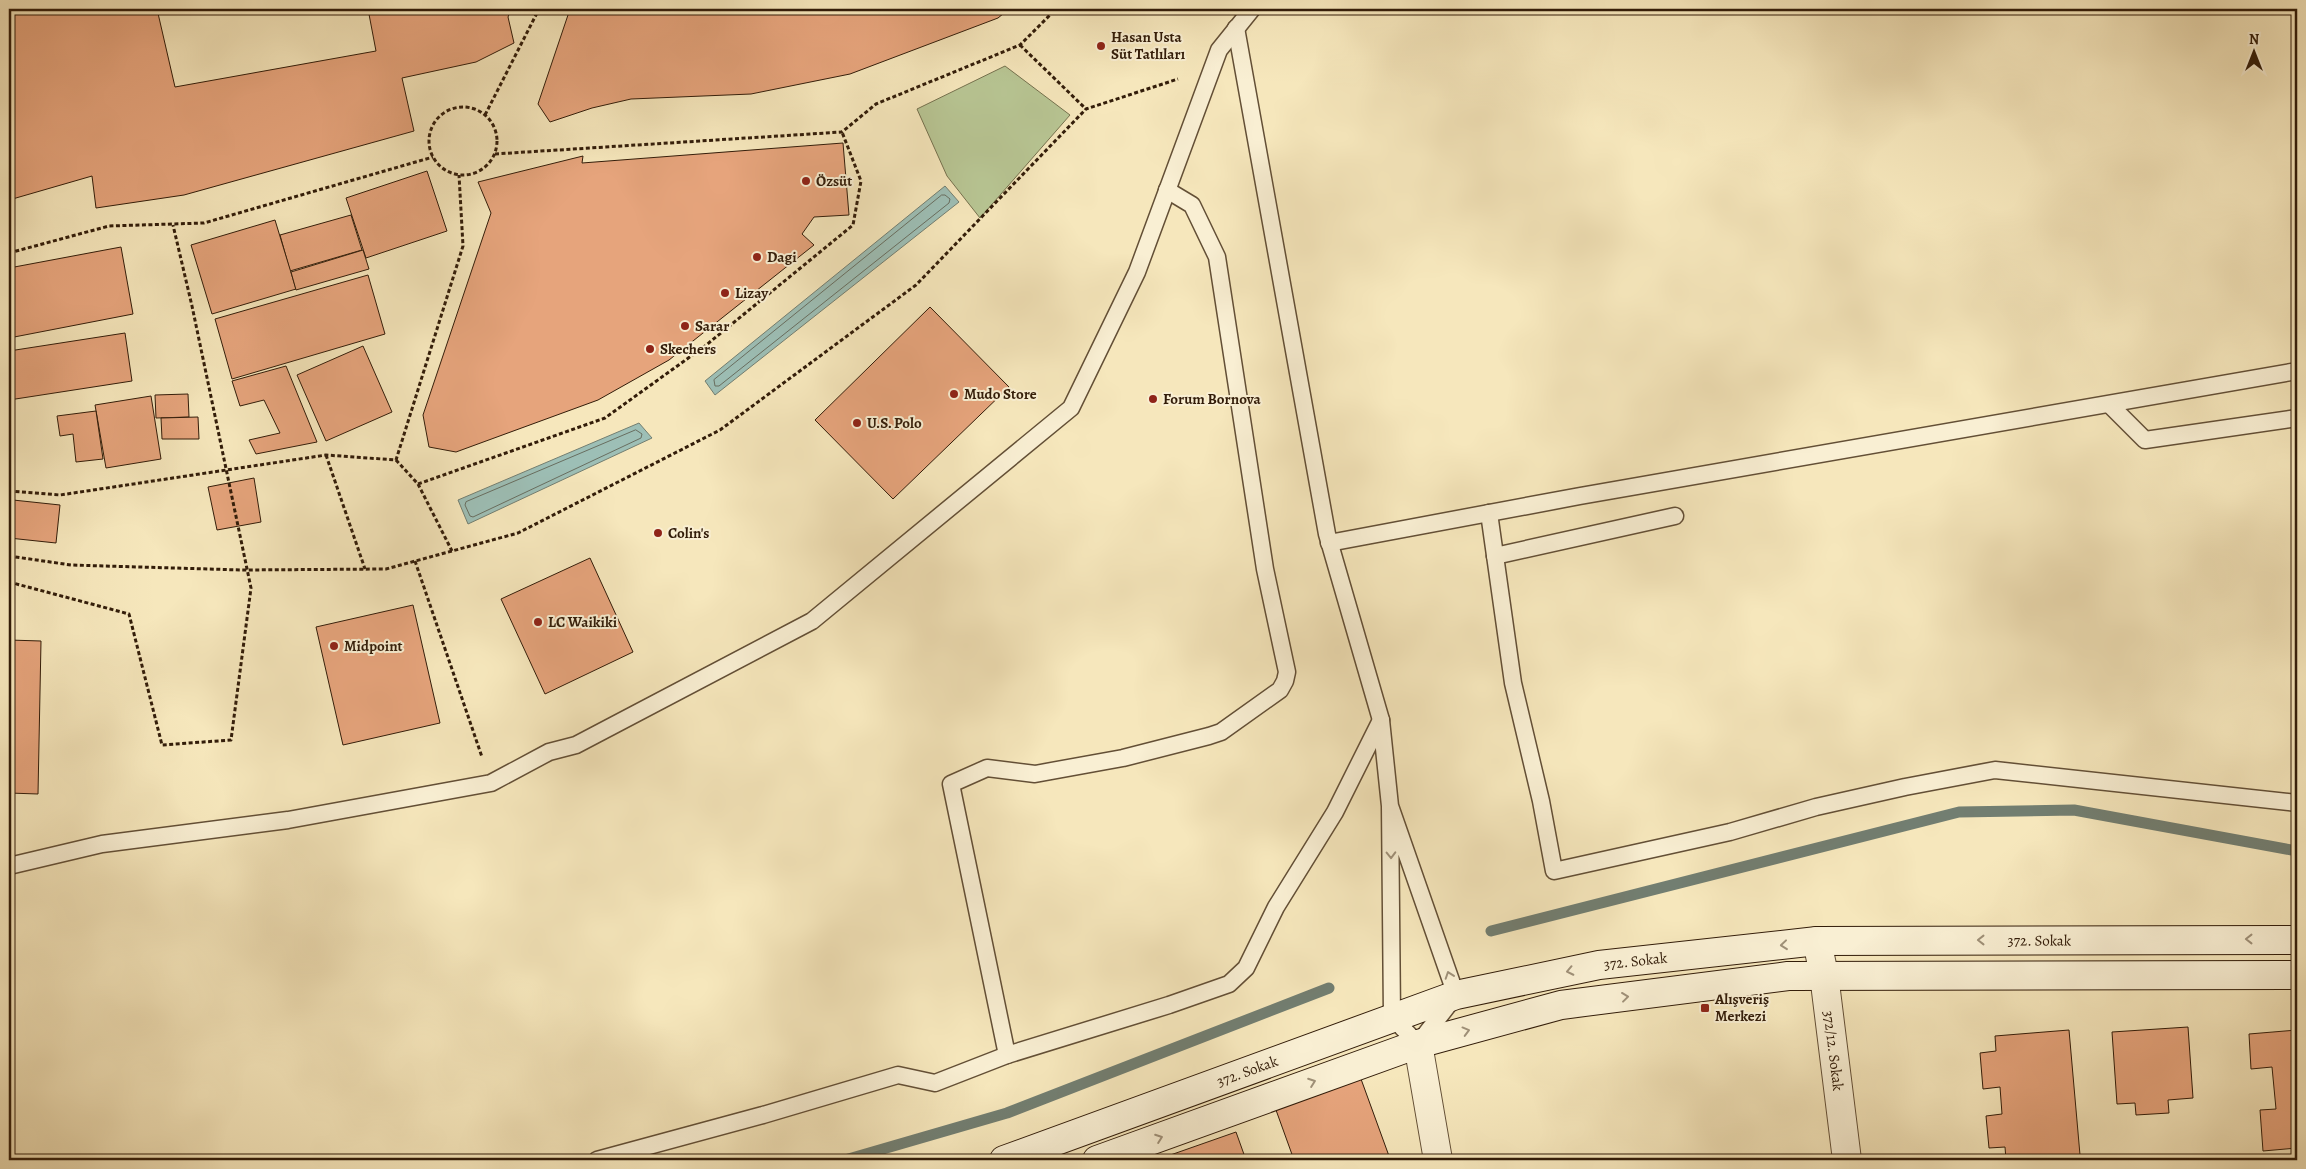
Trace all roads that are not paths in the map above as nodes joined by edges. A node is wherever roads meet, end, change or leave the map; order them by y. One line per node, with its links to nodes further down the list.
1 (1252, 9): 2 (lane)
2 (1236, 28): 3 (lane); 9 (lane)
3 (1167, 190): 14 (lane); 22 (lane)
4 (2297, 372): 5 (lane)
5 (2110, 405): 6 (lane); 7 (lane)
6 (2297, 418)
7 (1489, 513): 9 (lane); 10 (lane)
8 (1675, 516): 10 (lane)
9 (1329, 543): 11 (lane)
10 (1495, 556): 12 (lane)
11 (1381, 720): 13 (lane); 22 (lane)
12 (2297, 803)
13 (1390, 806): 19 (lane, one-way to 13); 20 (lane, one-way to 20)
14 (9, 866)
15 (2297, 940): 16 (main road, 372. Sokak, one-way to 16)
16 (1817, 941): 17 (main road, 372/12. Sokak); 19 (main road, 372. Sokak, one-way to 19)
17 (1824, 975): 18 (main road); 21 (main road, one-way to 17); 27 (main road, 372/12. Sokak)
18 (2297, 975)
19 (1456, 995): 20 (main road, 372. Sokak); 21 (lane)
20 (1392, 1017): 21 (lane); 24 (main road, 372. Sokak)
21 (1418, 1044): 25 (main road, one-way to 21); 26 (main road)
22 (1007, 1055): 23 (lane)
23 (597, 1160)
24 (1008, 1160)
25 (1097, 1160)
26 (1438, 1160)
27 (1847, 1160)

